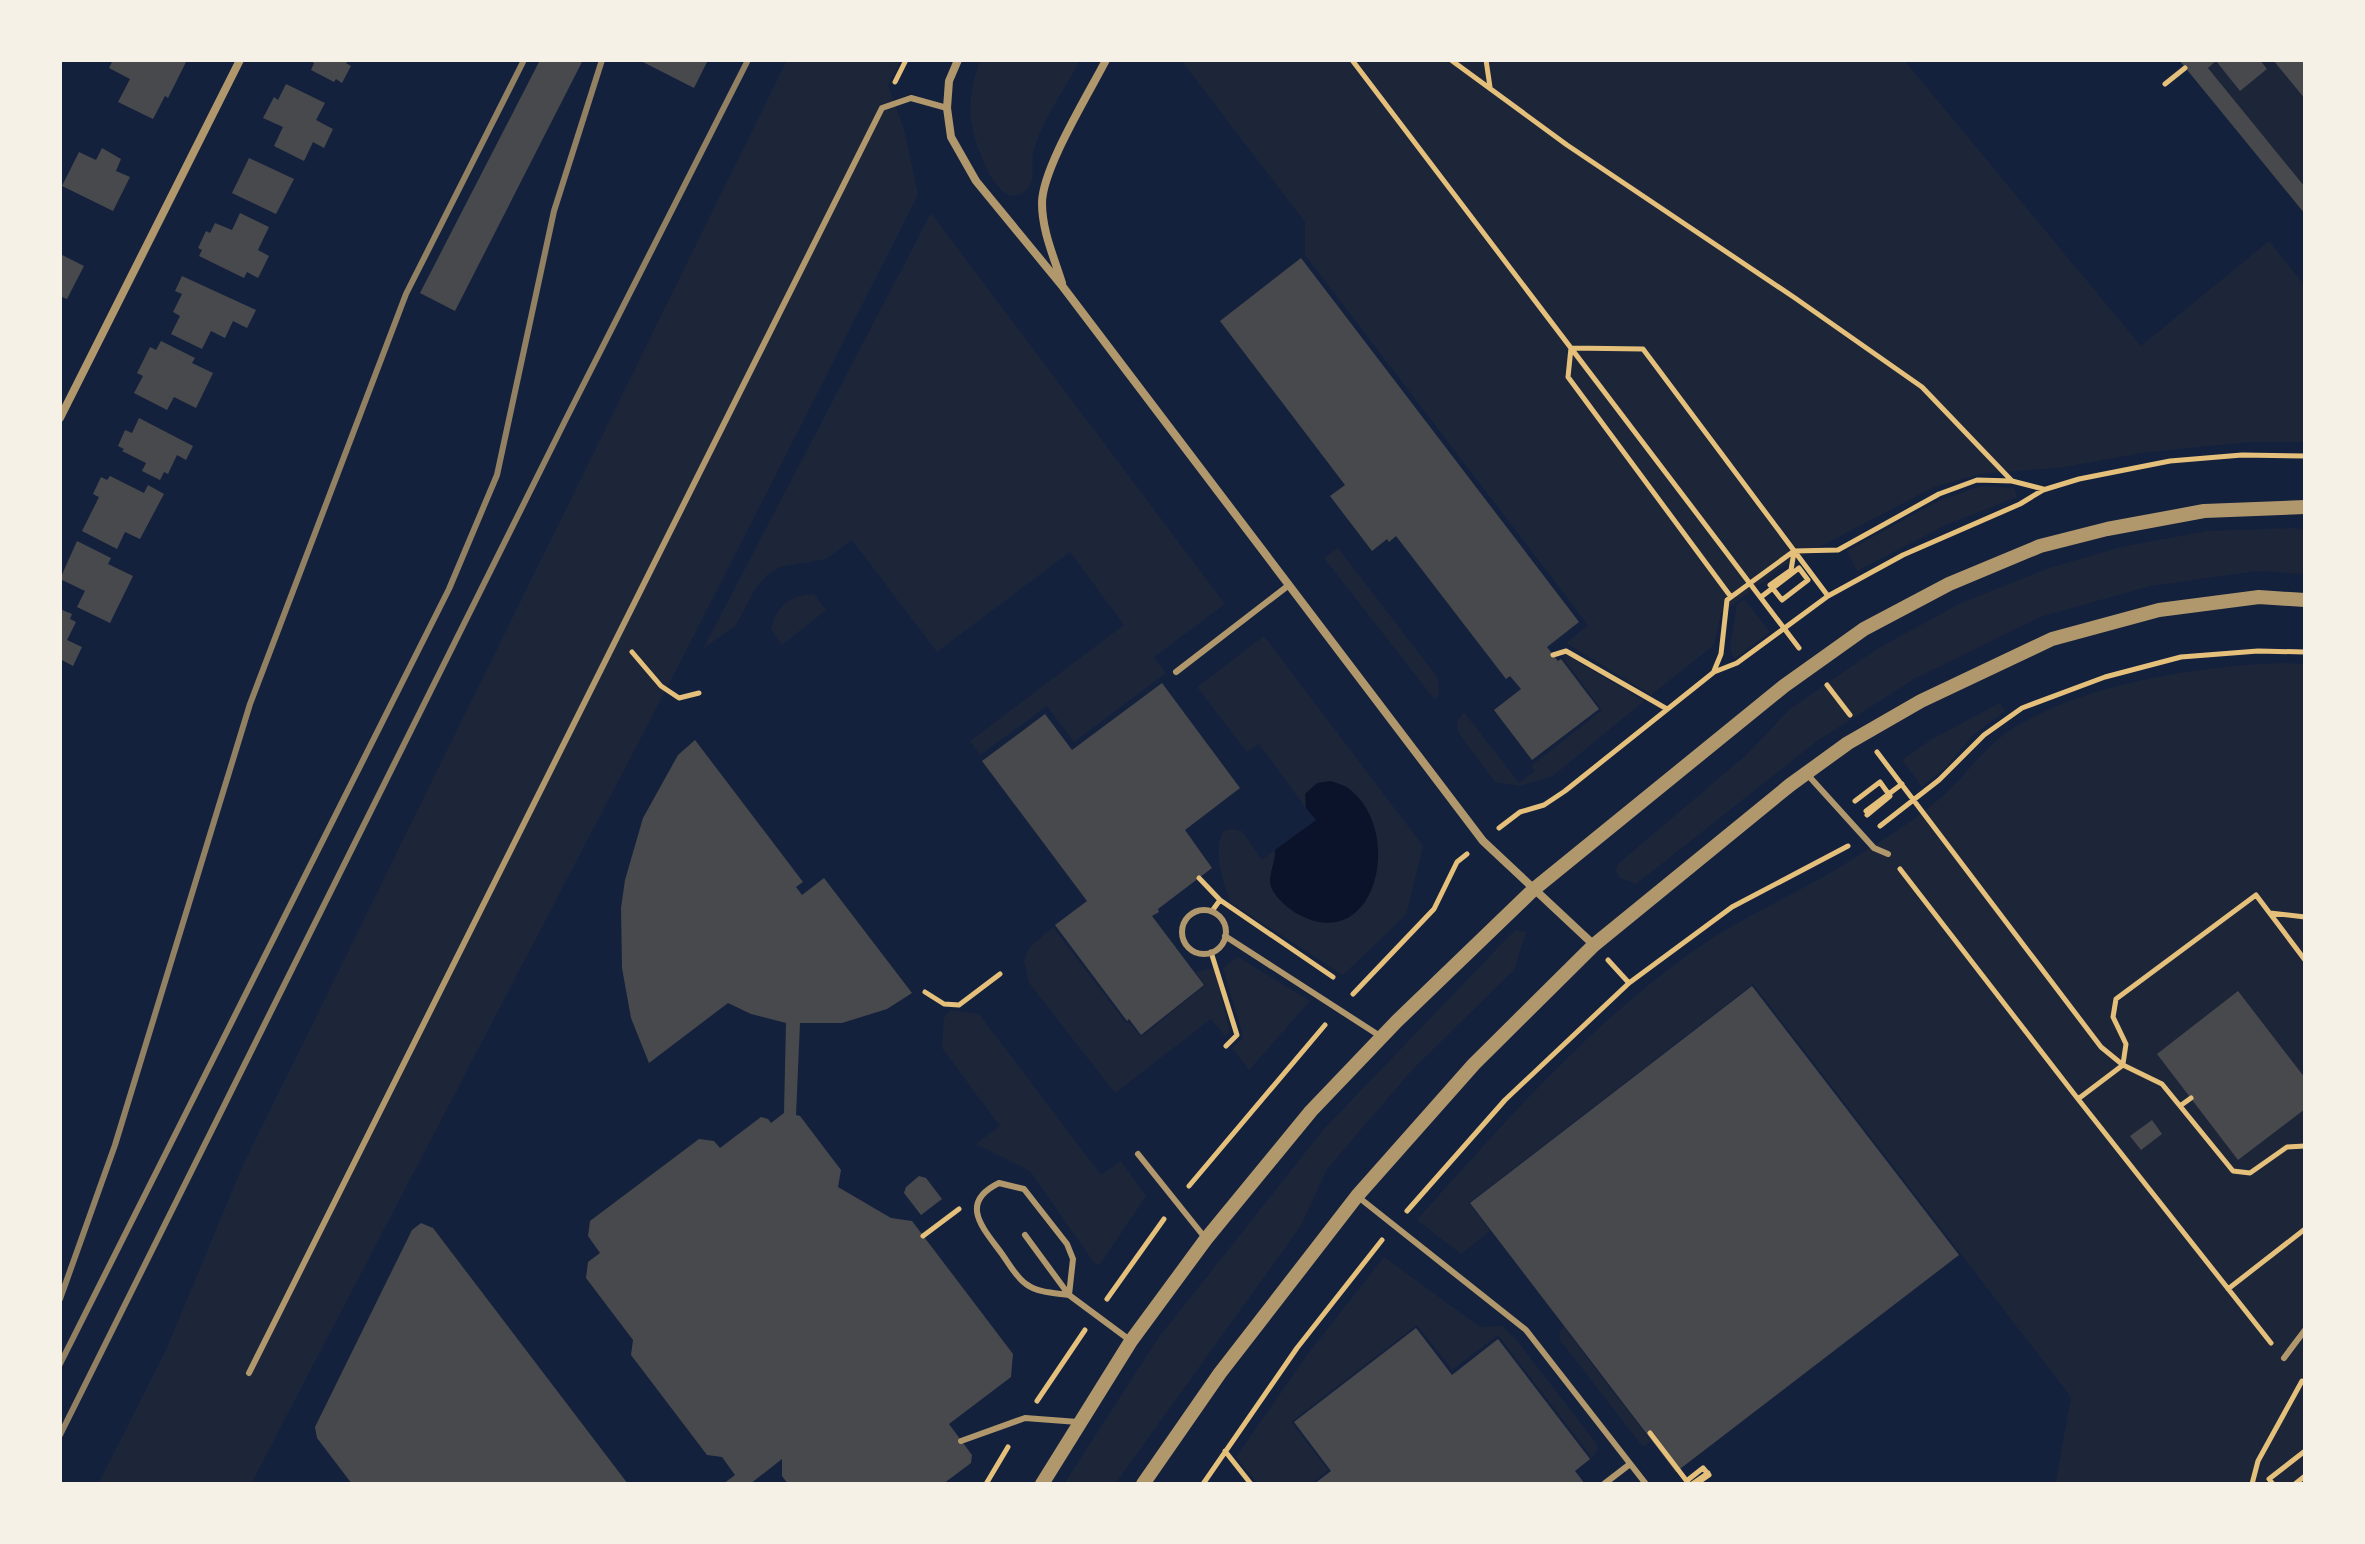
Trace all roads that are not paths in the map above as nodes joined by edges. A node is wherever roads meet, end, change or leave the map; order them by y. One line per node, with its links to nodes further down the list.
1 (240, 60): 6 (street)
2 (958, 60): 4 (street)
3 (1106, 60): 5 (street)
4 (947, 108): 5 (street); 25 (lane)
5 (1063, 287): 8 (street)
6 (60, 418)
7 (2305, 507): 13 (street)
8 (1289, 585): 10 (lane); 13 (street)
9 (2305, 600): 11 (street)
10 (1176, 672)
11 (1806, 773): 12 (lane); 15 (street)
12 (1888, 854)
13 (1533, 890): 15 (street); 16 (street)
14 (1225, 936): 14 (lane); 16 (lane)
15 (1594, 945): 18 (street)
16 (1382, 1037): 20 (street)
17 (1138, 1154): 20 (lane)
18 (1357, 1196): 28 (lane); 30 (street)
19 (1025, 1235): 21 (lane)
20 (1206, 1239): 23 (street)
21 (1069, 1295): 21 (lane); 23 (lane)
22 (2305, 1330): 24 (lane)
23 (1131, 1341): 26 (street)
24 (2284, 1358)
25 (249, 1373)
26 (1078, 1422): 27 (lane); 29 (street)
27 (961, 1441)
28 (1630, 1464): 31 (lane); 32 (lane)
29 (1042, 1484)
30 (1143, 1484)
31 (1604, 1484)
32 (1646, 1484)

